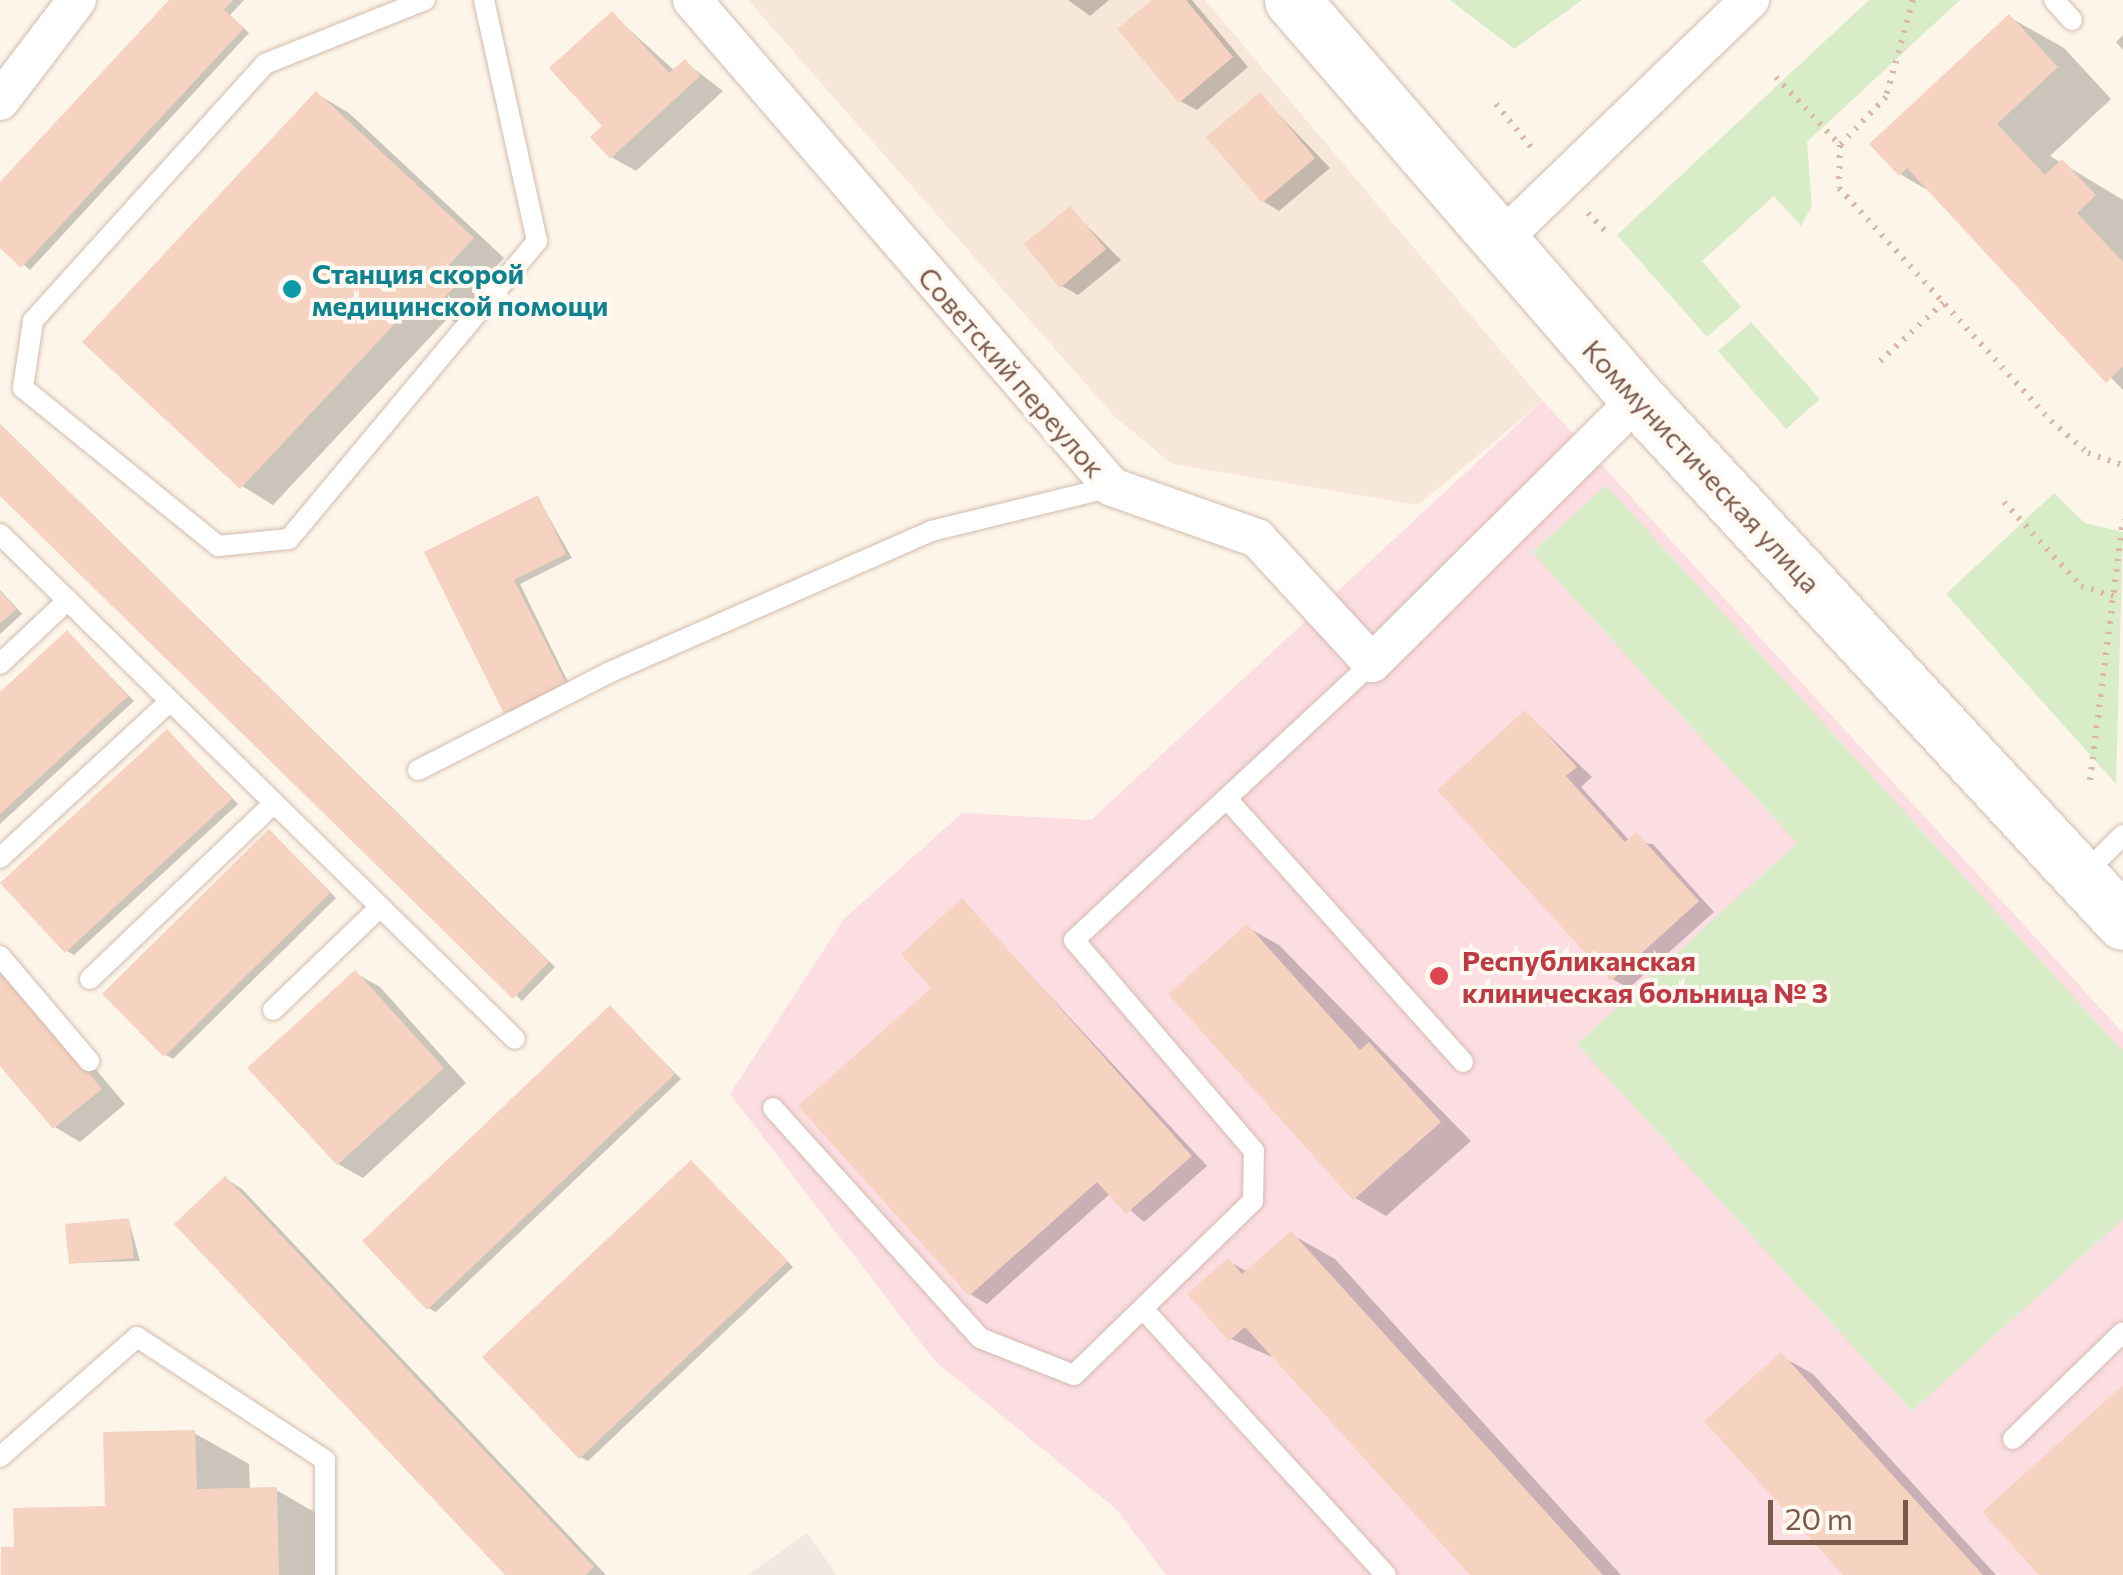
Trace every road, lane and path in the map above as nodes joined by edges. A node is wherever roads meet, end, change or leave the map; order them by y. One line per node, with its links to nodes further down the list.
1 (77, 0): 11 (street)
2 (425, 0): 3 (lane)
3 (484, 0)
4 (692, 0): 18 (street, Советский переулок)
5 (1292, 0): 13 (main road, Коммунистическая улица)
6 (1750, 0): 13 (street)
7 (1913, 0): 12 (path)
8 (2054, 0): 9 (lane)
9 (2072, 20)
10 (1776, 77): 12 (path)
11 (0, 101)
12 (1840, 146): 14 (path)
13 (1499, 242): 16 (main road, Коммунистическая улица)
14 (1944, 303): 15 (path); 17 (path)
15 (1880, 361)
16 (1638, 398): 24 (street); 33 (main road, Коммунистическая улица)
17 (2123, 465)
18 (1112, 487): 24 (street, Советский переулок); 27 (lane)
19 (2004, 502): 22 (path)
20 (2123, 519): 22 (path)
21 (0, 534): 23 (lane)
22 (2118, 597): 28 (path)
23 (68, 600): 25 (lane); 26 (lane)
24 (1372, 663): 29 (lane)
25 (0, 664)
26 (170, 701): 30 (lane); 32 (lane)
27 (418, 770)
28 (2090, 780)
29 (1228, 800): 41 (lane); 43 (lane)
30 (274, 803): 34 (lane); 37 (lane)
31 (2123, 835): 33 (lane)
32 (0, 858)
33 (2081, 876): 35 (main road, Коммунистическая улица)
34 (380, 906): 38 (lane); 39 (lane)
35 (2123, 922)
36 (0, 956): 40 (lane)
37 (90, 979)
38 (273, 1010)
39 (515, 1040)
40 (89, 1060)
41 (1464, 1062)
42 (773, 1108): 43 (lane)
43 (1142, 1309): 48 (lane)
44 (2123, 1332): 45 (lane)
45 (2013, 1438)
46 (0, 1457): 47 (lane)
47 (325, 1575)
48 (1386, 1575)

